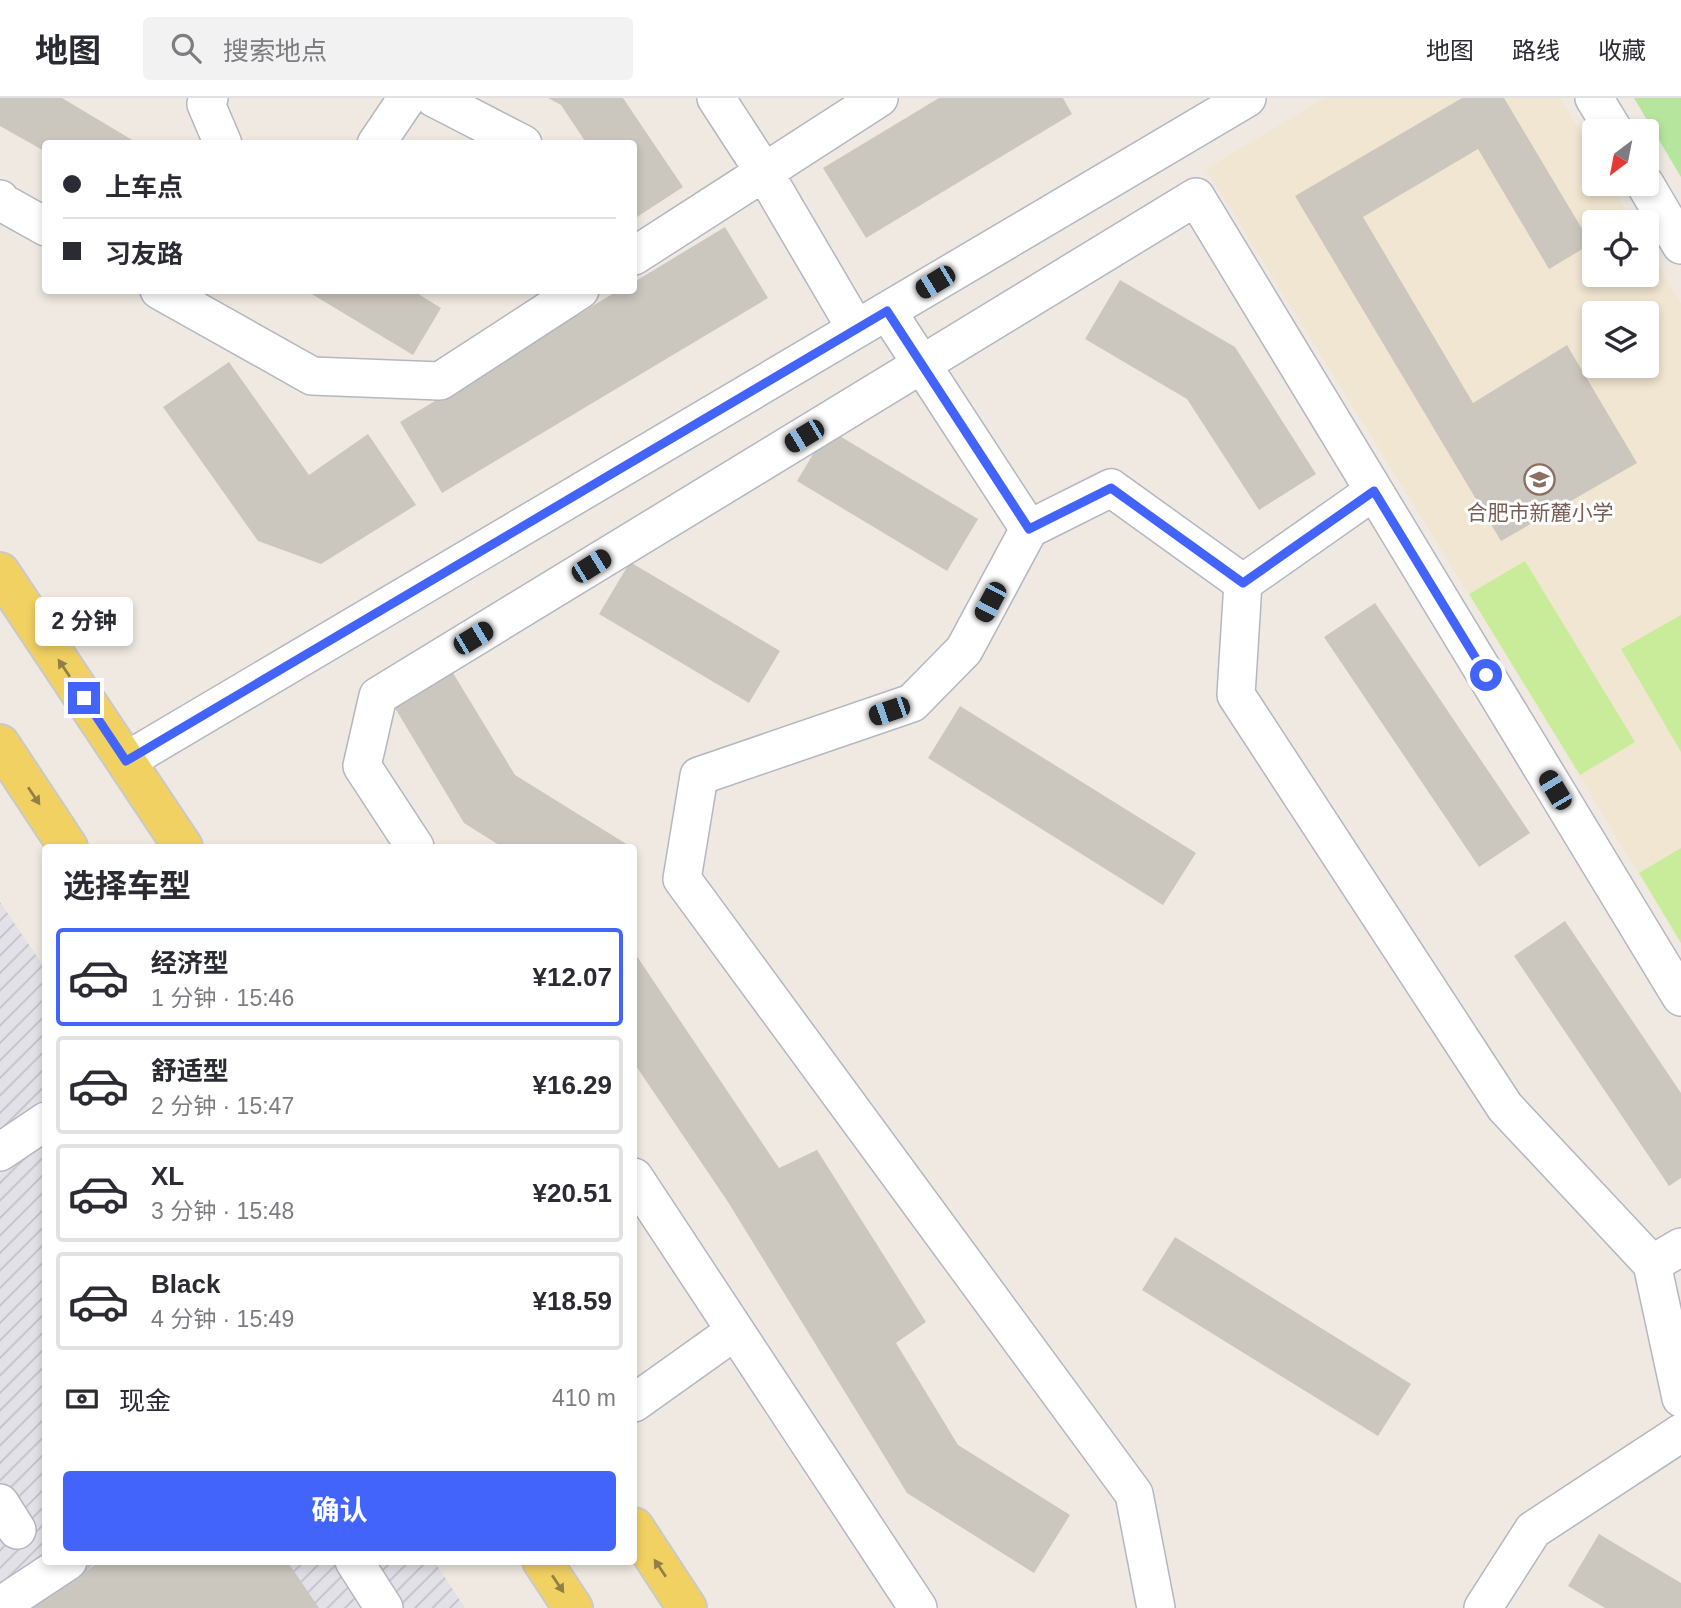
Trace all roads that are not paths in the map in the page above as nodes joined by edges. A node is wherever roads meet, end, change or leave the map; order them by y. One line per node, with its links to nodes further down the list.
1 (209, 98): 9 (street)
2 (407, 98): 10 (street)
3 (434, 98): 11 (street)
4 (716, 98): 12 (street)
5 (880, 98): 12 (street)
6 (1247, 98): 21 (street)
7 (1594, 98): 8 (street)
8 (1607, 119)
9 (221, 140)
10 (379, 140)
11 (515, 140)
12 (764, 172): 17 (street); 22 (street)
13 (1652, 196): 16 (street)
14 (0, 199): 15 (street)
15 (42, 225)
16 (1681, 245)
17 (637, 254)
18 (174, 294): 20 (street)
19 (574, 294): 20 (street)
20 (200, 301)
21 (887, 311): 22 (street); 23 (street)
22 (856, 329): 29 (street)
23 (922, 364): 24 (street); 25 (street); 32 (street)
24 (1374, 491): 27 (street); 33 (street)
25 (1029, 529): 27 (street); 51 (street)
26 (0, 572): 29 (main road, one-way to 26)
27 (1243, 583): 37 (street)
28 (0, 744): 30 (main road, one-way to 30)
29 (126, 761): 31 (main road)
30 (66, 844)
31 (181, 844)
32 (413, 844)
33 (1681, 997)
34 (42, 1124): 35 (street)
35 (0, 1152)
36 (637, 1182): 38 (street)
37 (1667, 1255): 39 (street)
38 (735, 1331): 40 (street); 50 (street)
39 (1681, 1398)
40 (637, 1401)
41 (1681, 1433): 52 (street)
42 (637, 1532): 49 (main road, one-way to 42)
43 (62, 1565): 46 (street)
44 (357, 1565): 47 (street)
45 (545, 1565): 48 (main road, one-way to 48)
46 (0, 1606)
47 (384, 1608)
48 (573, 1608)
49 (687, 1608)
50 (918, 1608)
51 (1156, 1608)
52 (1483, 1608)

